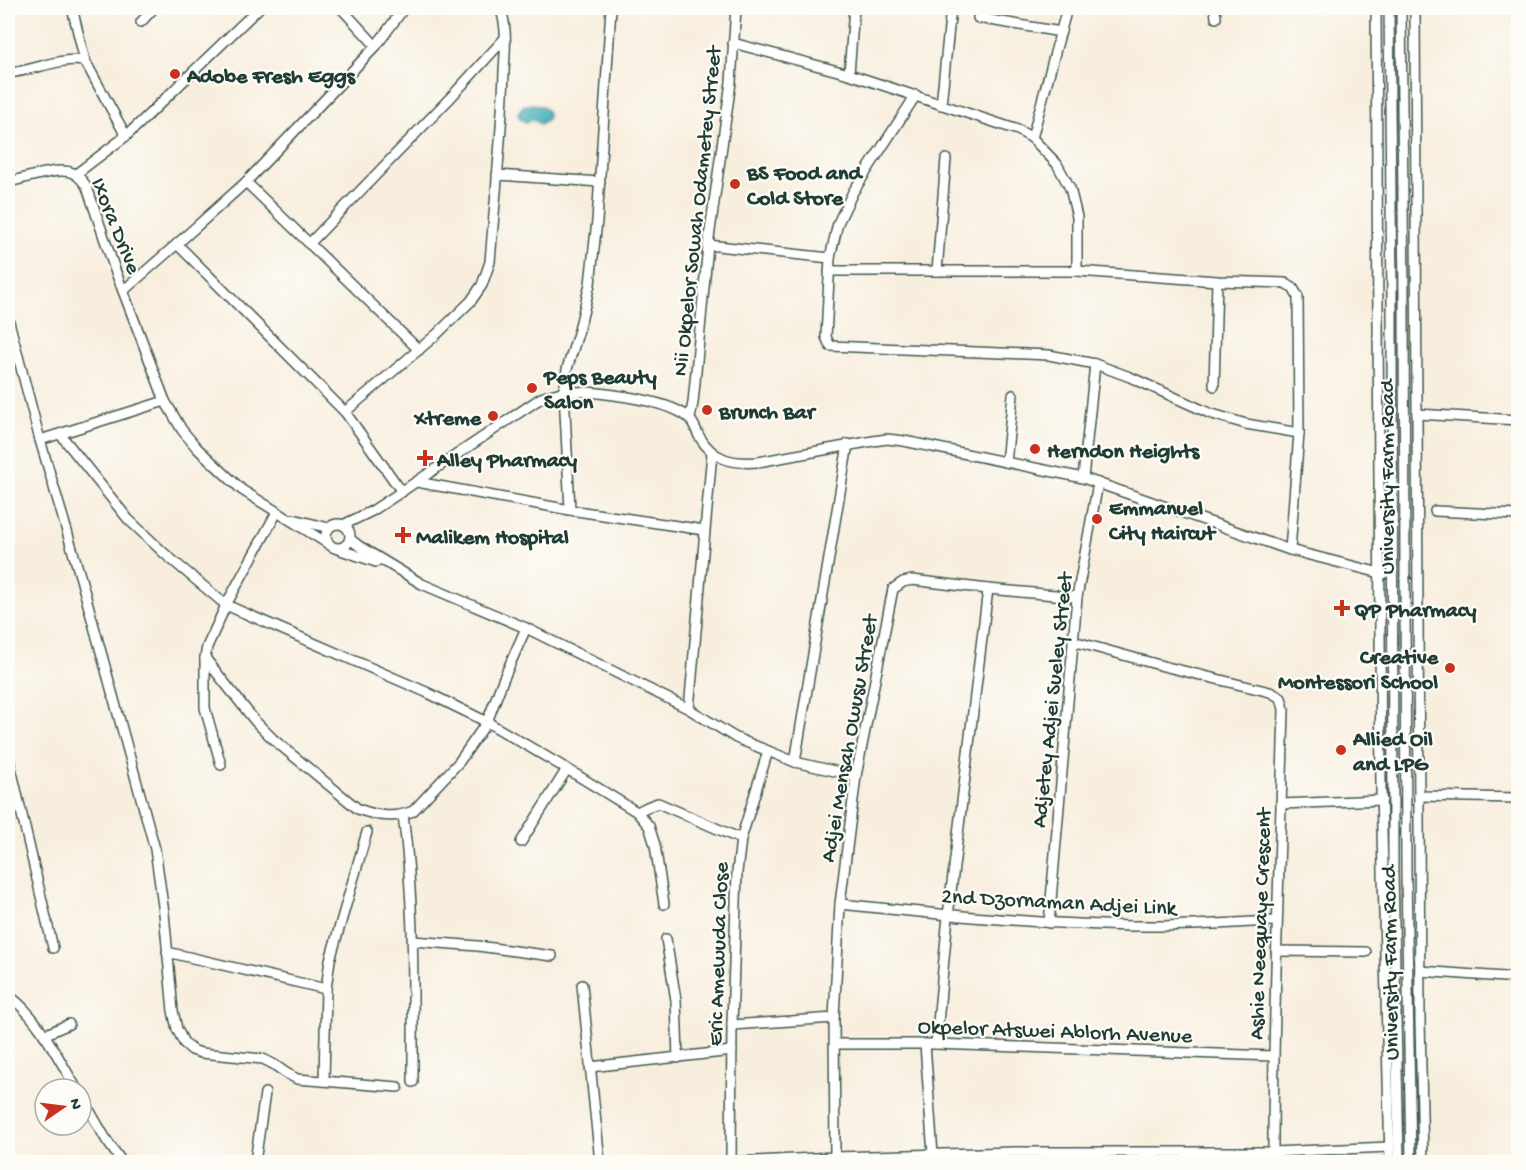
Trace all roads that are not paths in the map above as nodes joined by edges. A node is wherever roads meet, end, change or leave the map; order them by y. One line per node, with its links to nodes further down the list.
1 (72, 8): 22 (street)
2 (154, 8): 17 (street)
3 (259, 8): 27 (street)
4 (341, 8): 21 (street)
5 (404, 8): 21 (street)
6 (500, 8): 19 (street)
7 (611, 8): 34 (street)
8 (736, 8): 20 (street, Nii Okpelor Sowah Odametey Street)
9 (854, 8): 24 (street)
10 (951, 8): 26 (street)
11 (1067, 8): 18 (street)
12 (1376, 8): 77 (street)
13 (1389, 8): 78 (street, University Farm Road)
14 (1401, 8): 79 (street, University Farm Road)
15 (1415, 8): 52 (street)
16 (978, 18): 18 (street)
17 (141, 22)
18 (1061, 32): 28 (street)
19 (505, 38): 31 (street); 36 (street)
20 (733, 43): 24 (street); 37 (street, Nii Okpelor Sowah Odametey Street)
21 (376, 46): 33 (street)
22 (85, 61): 23 (street); 27 (street)
23 (8, 73)
24 (849, 74): 25 (street)
25 (916, 95): 26 (street); 38 (street)
26 (940, 105): 28 (street)
27 (126, 136): 30 (street)
28 (1032, 138): 39 (street)
29 (946, 159): 41 (street)
30 (76, 174): 32 (street); 43 (street, Ixora Drive)
31 (497, 175): 34 (street); 45 (street)
32 (8, 182)
33 (246, 182): 35 (street); 36 (street)
34 (600, 182): 48 (street)
35 (177, 244): 43 (street); 51 (street)
36 (309, 244): 45 (street)
37 (708, 246): 38 (street); 53 (street, Nii Okpelor Sowah Odametey Street)
38 (830, 258): 40 (street)
39 (1077, 270): 41 (street); 42 (street)
40 (830, 271): 41 (street); 46 (street)
41 (937, 271)
42 (1217, 281): 47 (street); 55 (street)
43 (123, 291): 50 (street, Ixora Drive)
44 (8, 318): 57 (street)
45 (419, 350): 51 (street)
46 (1095, 364): 55 (street); 61 (street)
47 (1214, 386)
48 (564, 392): 53 (street); 62 (street); 65 (street)
49 (1013, 395): 60 (street)
50 (165, 401): 56 (street); 68 (street, Ixora Drive)
51 (345, 412): 64 (street)
52 (1417, 414): 54 (street); 95 (street)
53 (690, 418): 59 (street)
54 (1518, 420)
55 (1299, 433): 75 (street)
56 (60, 434): 57 (street); 82 (street)
57 (40, 440): 114 (street)
58 (848, 444): 59 (street); 60 (street); 90 (street)
59 (712, 453): 72 (street)
60 (1006, 462): 61 (street)
61 (1083, 478): 63 (street)
62 (417, 482): 64 (street); 65 (street)
63 (1098, 483): 75 (street); 81 (street, Adjetey Adjei Sueley Street)
64 (402, 492): 66 (street)
65 (570, 510): 72 (street)
66 (372, 512): 70 (street); 73 (street)
67 (1435, 512): 69 (street)
68 (281, 514): 71 (street); 74 (street, Ixora Drive); 82 (street)
69 (1518, 515)
70 (343, 525): 71 (street); 73 (street)
71 (329, 528): 74 (street)
72 (704, 530): 86 (street)
73 (351, 537): 74 (street); 76 (street)
74 (333, 547): 76 (street, Ixora Drive)
75 (1290, 550): 77 (street)
76 (393, 568): 83 (street)
77 (1380, 573): 78 (street); 97 (street)
78 (1392, 575): 79 (street); 152 (street, University Farm Road)
79 (1404, 577): 153 (street, University Farm Road)
80 (988, 590): 81 (street); 93 (street, Adjei Mensah Owusu Street); 106 (street)
81 (1077, 597): 84 (street, Adjetey Adjei Sueley Street)
82 (226, 605): 85 (street); 87 (street)
83 (526, 628): 86 (street); 87 (street)
84 (1073, 641): 98 (street, Ashie Neequaye Crescent); 108 (street, Adjetey Adjei Sueley Street)
85 (205, 658): 91 (street); 100 (street)
86 (689, 709): 88 (street)
87 (487, 722): 92 (street); 100 (street)
88 (768, 751): 90 (street); 102 (street, Eric Amewuda Close)
89 (8, 756): 94 (street)
90 (795, 762): 93 (street)
91 (221, 765)
92 (567, 769): 99 (street); 103 (street)
93 (856, 776): 105 (street, Adjei Mensah Owusu Street)
94 (12, 796): 111 (street)
95 (1419, 796): 96 (street); 116 (street)
96 (1518, 798)
97 (1382, 800): 98 (street); 139 (street)
98 (1281, 804): 107 (street, Ashie Neequaye Crescent)
99 (637, 812): 102 (street); 104 (street)
100 (403, 815): 110 (street)
101 (367, 832): 119 (street)
102 (741, 839): 123 (street, Eric Amewuda Close)
103 (521, 842)
104 (664, 904)
105 (840, 904): 106 (street, 2nd Dzornaman Adjei Link); 121 (street, Adjei Mensah Owusu Street)
106 (948, 916): 108 (street, 2nd Dzornaman Adjei Link); 127 (street)
107 (1276, 921): 108 (street, 2nd Dzornaman Adjei Link); 112 (street, Ashie Neequaye Crescent)
108 (1048, 923)
109 (666, 939): 130 (street)
110 (413, 941): 115 (street); 134 (street)
111 (53, 948)
112 (1276, 951): 113 (street); 129 (street, Ashie Neequaye Crescent)
113 (1366, 951)
114 (167, 952): 119 (street); 133 (street)
115 (552, 956)
116 (1420, 971): 117 (street); 154 (street)
117 (1518, 978)
118 (582, 985): 131 (street)
119 (326, 989): 133 (street)
120 (8, 995): 124 (street)
121 (834, 1018): 123 (street); 125 (street, Adjei Mensah Owusu Street)
122 (69, 1024): 124 (street)
123 (732, 1025): 128 (street, Eric Amewuda Close)
124 (44, 1035): 132 (street)
125 (835, 1044): 126 (street, Okpelor Atswei Ablorh Avenue); 143 (street, Adjei Mensah Owusu Street)
126 (925, 1044): 127 (street, Okpelor Atswei Ablorh Avenue); 142 (street)
127 (936, 1044): 129 (street, Okpelor Atswei Ablorh Avenue)
128 (732, 1051): 130 (street); 148 (street, Eric Amewuda Close)
129 (1273, 1056): 140 (street, Ashie Neequaye Crescent)
130 (678, 1058): 131 (street)
131 (590, 1067): 147 (street)
132 (70, 1077)
133 (324, 1080): 135 (street)
134 (413, 1082)
135 (398, 1087)
136 (265, 1093): 146 (street)
137 (93, 1117): 138 (street)
138 (107, 1141): 144 (street); 145 (street)
139 (1389, 1147): 140 (street); 151 (street)
140 (1273, 1152): 141 (street)
141 (962, 1154): 142 (street); 150 (street)
142 (933, 1155): 143 (street)
143 (835, 1157): 149 (street)
144 (115, 1162)
145 (122, 1162)
146 (255, 1162)
147 (600, 1162)
148 (731, 1162)
149 (736, 1162)
150 (949, 1162)
151 (1390, 1162)
152 (1399, 1162)
153 (1411, 1162)
154 (1423, 1162)

